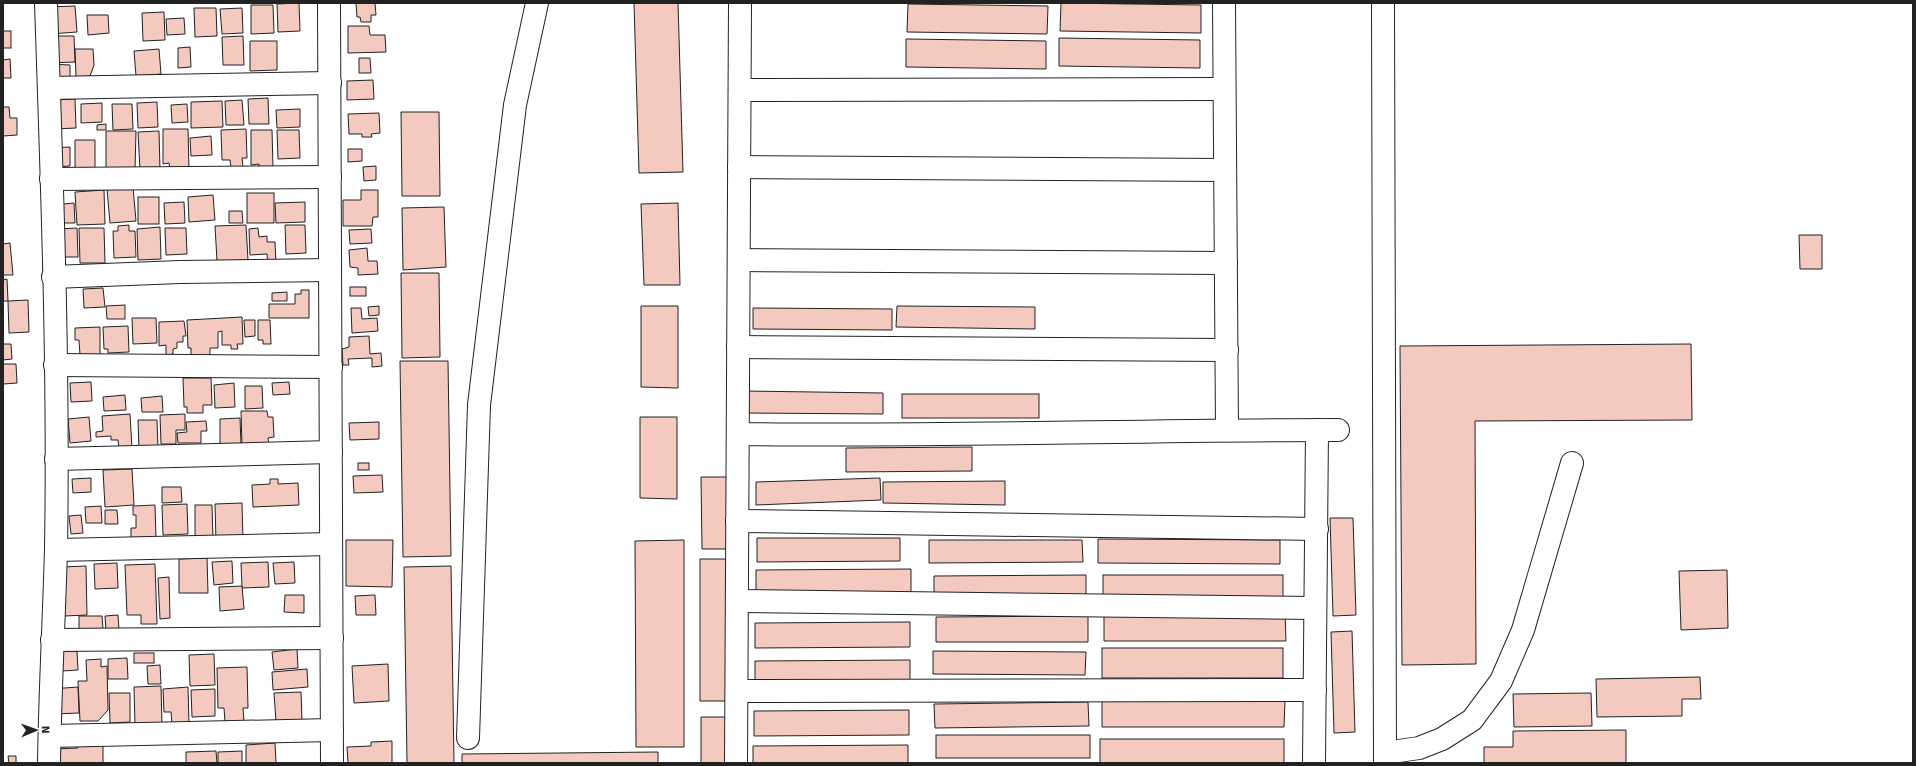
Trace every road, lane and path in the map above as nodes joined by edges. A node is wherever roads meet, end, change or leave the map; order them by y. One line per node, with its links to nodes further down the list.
1 (46, 3): 8 (street)
2 (330, 3): 7 (street)
3 (537, 3): 40 (street)
4 (740, 3): 9 (street)
5 (1224, 3): 10 (street)
6 (1383, 3): 41 (street)
7 (330, 83): 8 (street); 13 (street)
8 (49, 88): 14 (street)
9 (740, 90): 10 (street); 11 (street)
10 (1224, 90): 12 (street)
11 (739, 167): 12 (street); 15 (street)
12 (1225, 170): 16 (street)
13 (330, 177): 14 (street); 17 (street)
14 (51, 179): 18 (street)
15 (739, 260): 16 (street); 19 (street)
16 (1226, 263): 20 (street)
17 (330, 270): 18 (street); 22 (street)
18 (53, 277): 21 (street)
19 (738, 347): 20 (street); 24 (street)
20 (1227, 350): 23 (street)
21 (55, 366): 22 (street); 26 (street)
22 (331, 367): 25 (street)
23 (1226, 430): 24 (street); 29 (street)
24 (738, 434): 28 (street)
25 (331, 452): 26 (street); 30 (street)
26 (56, 459): 31 (street)
27 (1572, 464): 41 (street)
28 (737, 521): 29 (street); 32 (street)
29 (1317, 529): 33 (street)
30 (331, 544): 31 (street); 34 (street)
31 (56, 550): 35 (street)
32 (737, 601): 33 (street); 37 (street)
33 (1315, 608): 36 (street)
34 (332, 638): 35 (street); 38 (street)
35 (52, 640): 39 (street)
36 (1315, 690): 37 (street); 45 (street)
37 (737, 692): 44 (street)
38 (332, 730): 39 (street); 43 (street)
39 (50, 736): 42 (street)
40 (468, 738)
41 (1385, 758)
42 (49, 763)
43 (332, 763)
44 (736, 763)
45 (1314, 763)

